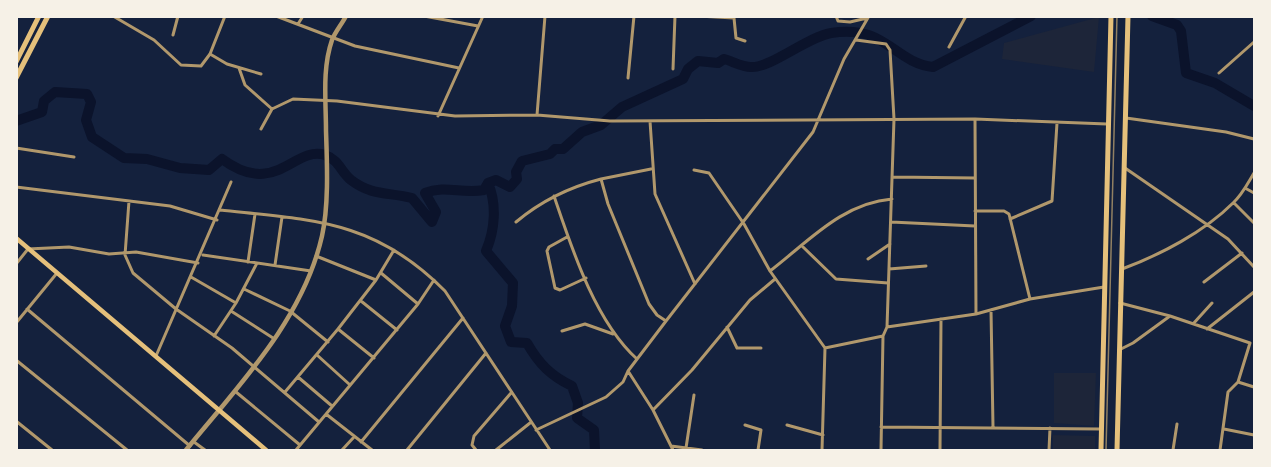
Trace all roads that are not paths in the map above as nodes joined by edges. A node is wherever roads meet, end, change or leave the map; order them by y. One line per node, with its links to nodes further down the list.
1 (39, 16): 30 (main road)
2 (48, 16): 36 (main road)
3 (113, 16): 29 (street)
4 (178, 16): 23 (street)
5 (225, 16): 29 (street)
6 (276, 16): 21 (street)
7 (303, 16): 21 (street)
8 (346, 16): 24 (street)
9 (424, 16): 22 (street)
10 (483, 16): 22 (street)
11 (545, 16): 40 (street)
12 (634, 16): 37 (street)
13 (675, 16): 33 (street)
14 (698, 16): 19 (street)
15 (836, 16): 20 (street)
16 (966, 16): 28 (street)
17 (1111, 16): 48 (main road)
18 (1128, 16): 42 (main road)
19 (734, 17): 26 (street)
20 (869, 17): 25 (street)
21 (298, 24): 24 (street)
22 (478, 26): 32 (street)
23 (173, 35)
24 (332, 39): 32 (street); 38 (street)
25 (855, 40): 43 (street); 46 (street)
26 (745, 41)
27 (1254, 42): 34 (street)
28 (949, 47)
29 (210, 54): 31 (street)
30 (16, 62)
31 (238, 68): 35 (street); 39 (street)
32 (459, 68): 41 (street)
33 (673, 69)
34 (1219, 73)
35 (261, 74)
36 (16, 78)
37 (628, 78)
38 (324, 101): 39 (street); 41 (street); 74 (street)
39 (272, 109): 49 (street)
40 (537, 115): 41 (street); 45 (street)
41 (438, 116)
42 (1125, 118): 50 (street); 53 (main road)
43 (894, 119): 44 (street); 46 (street); 57 (street)
44 (975, 119): 47 (street); 58 (street)
45 (650, 120): 46 (street); 54 (street)
46 (819, 120): 77 (street)
47 (1057, 122): 48 (street); 72 (street)
48 (1108, 124): 113 (main road)
49 (261, 129)
50 (1254, 139)
51 (16, 148): 52 (street)
52 (74, 158)
53 (1123, 167): 78 (street); 100 (main road)
54 (651, 169): 59 (street); 112 (street)
55 (694, 170): 77 (street)
56 (1254, 173): 62 (street)
57 (893, 177): 58 (street); 65 (street)
58 (975, 178): 69 (street)
59 (601, 179): 64 (street); 131 (street)
60 (231, 182): 68 (street)
61 (16, 187): 66 (street)
62 (1245, 188): 63 (street); 67 (street)
63 (1254, 193)
64 (554, 196): 75 (street); 81 (street)
65 (892, 199): 76 (street); 84 (street)
66 (129, 201): 73 (street); 88 (street)
67 (1234, 202): 78 (street); 79 (street)
68 (220, 210): 70 (street); 73 (street)
69 (975, 211): 72 (street); 80 (street)
70 (255, 214): 71 (street); 92 (street)
71 (282, 217): 74 (street); 96 (street)
72 (1010, 219): 116 (street)
73 (217, 220): 89 (street)
74 (324, 221): 86 (street); 90 (street)
75 (516, 222)
76 (891, 222): 80 (street); 83 (street)
77 (744, 224): 102 (street); 112 (street)
78 (1206, 224): 87 (street); 100 (street)
79 (1254, 224)
80 (975, 226): 127 (street)
81 (568, 237): 106 (street); 106 (street)
82 (16, 238): 85 (main road)
83 (890, 244): 91 (street); 99 (street)
84 (802, 246): 102 (street); 111 (street)
85 (28, 249): 88 (street); 95 (street); 103 (main road)
86 (394, 250): 104 (street); 109 (street)
87 (1242, 253): 98 (street); 110 (street)
88 (125, 255): 93 (street); 123 (street)
89 (202, 255): 92 (street); 93 (street)
90 (316, 256): 101 (street); 108 (street)
91 (868, 258)
92 (248, 261): 94 (street)
93 (198, 263): 105 (street)
94 (256, 263): 96 (street); 114 (street)
95 (16, 264)
96 (275, 266): 101 (street)
97 (926, 267): 99 (street)
98 (1254, 267)
99 (889, 268): 111 (street)
100 (1122, 269): 119 (main road)
101 (310, 271): 126 (street)
102 (770, 271): 107 (street)
103 (57, 273): 122 (street); 152 (main road)
104 (381, 273): 108 (street); 121 (street)
105 (191, 278): 118 (street); 123 (street)
106 (586, 278): 140 (street)
107 (775, 279): 134 (street); 148 (street)
108 (376, 280): 117 (street)
109 (434, 280): 121 (street); 129 (street)
110 (1204, 282)
111 (888, 283): 135 (street)
112 (695, 284): 131 (street)
113 (1104, 287): 116 (street); 180 (main road)
114 (244, 288): 118 (street); 126 (street)
115 (1254, 292): 137 (street)
116 (1030, 299): 124 (street)
117 (360, 300): 136 (street); 138 (street)
118 (236, 303): 125 (street)
119 (1120, 303): 128 (street); 149 (main road)
120 (1212, 303): 133 (street)
121 (418, 304): 138 (street)
122 (27, 309): 132 (street); 187 (street)
123 (176, 309): 141 (street); 152 (street)
124 (991, 310): 127 (street); 178 (street)
125 (231, 311): 141 (street); 143 (street)
126 (290, 311): 143 (street); 144 (street)
127 (976, 314): 130 (street)
128 (1170, 316): 133 (street); 149 (street)
129 (463, 318): 150 (street); 186 (street)
130 (941, 319): 135 (street); 177 (street)
131 (666, 321): 154 (street)
132 (16, 323)
133 (1193, 324): 137 (street)
134 (727, 327): 147 (street); 167 (street)
135 (887, 327): 142 (street)
136 (338, 329): 144 (street); 153 (street)
137 (1208, 329): 145 (street)
138 (397, 330): 153 (street)
139 (562, 331): 140 (street)
140 (615, 335): 154 (street)
141 (214, 336): 156 (street)
142 (884, 336): 148 (street); 176 (street)
143 (273, 338): 156 (street)
144 (328, 342): 151 (street)
145 (1250, 343): 146 (street); 159 (street)
146 (1254, 345)
147 (761, 348)
148 (825, 348): 183 (street)
149 (1119, 350): 210 (main road)
150 (486, 353): 164 (street); 198 (street)
151 (317, 355): 158 (street); 160 (street)
152 (156, 357): 168 (main road)
153 (374, 358): 160 (street)
154 (638, 359): 157 (street)
155 (16, 360): 192 (street)
156 (255, 367): 162 (street); 163 (street)
157 (628, 371): 167 (street); 182 (street)
158 (298, 377): 163 (street); 166 (street)
159 (1238, 382): 161 (street); 181 (street)
160 (350, 384): 166 (street)
161 (1254, 387)
162 (236, 392): 168 (street); 188 (street)
163 (285, 392): 171 (street)
164 (511, 393): 172 (street); 199 (street)
165 (694, 395): 190 (street)
166 (332, 406): 169 (street)
167 (653, 410): 189 (street)
168 (221, 411): 187 (street); 194 (main road)
169 (326, 414): 171 (street); 185 (street)
170 (16, 421): 191 (street)
171 (319, 422): 188 (street)
172 (530, 423): 182 (street); 200 (street)
173 (1177, 424): 211 (street)
174 (745, 425): 204 (street)
175 (787, 425): 183 (street)
176 (881, 427): 177 (street); 206 (street)
177 (940, 427): 178 (street); 207 (street)
178 (993, 427): 179 (street)
179 (1050, 428): 180 (street); 208 (street)
180 (1100, 429): 209 (main road)
181 (1223, 429): 184 (street); 212 (street)
182 (536, 430): 201 (street)
183 (823, 435): 205 (street)
184 (1254, 435)
185 (354, 437): 186 (street); 196 (street)
186 (361, 442): 197 (street)
187 (190, 446): 193 (street)
188 (300, 446): 195 (street)
189 (671, 446): 190 (street); 202 (street)
190 (686, 448): 203 (street)
191 (52, 450)
192 (127, 450)
193 (205, 450)
194 (266, 450)
195 (296, 450)
196 (342, 450)
197 (372, 450)
198 (407, 450)
199 (476, 450)
200 (498, 450)
201 (550, 450)
202 (673, 450)
203 (702, 450)
204 (758, 450)
205 (822, 450)
206 (881, 450)
207 (940, 450)
208 (1049, 450)
209 (1101, 450)
210 (1117, 450)
211 (1173, 450)
212 (1220, 450)

